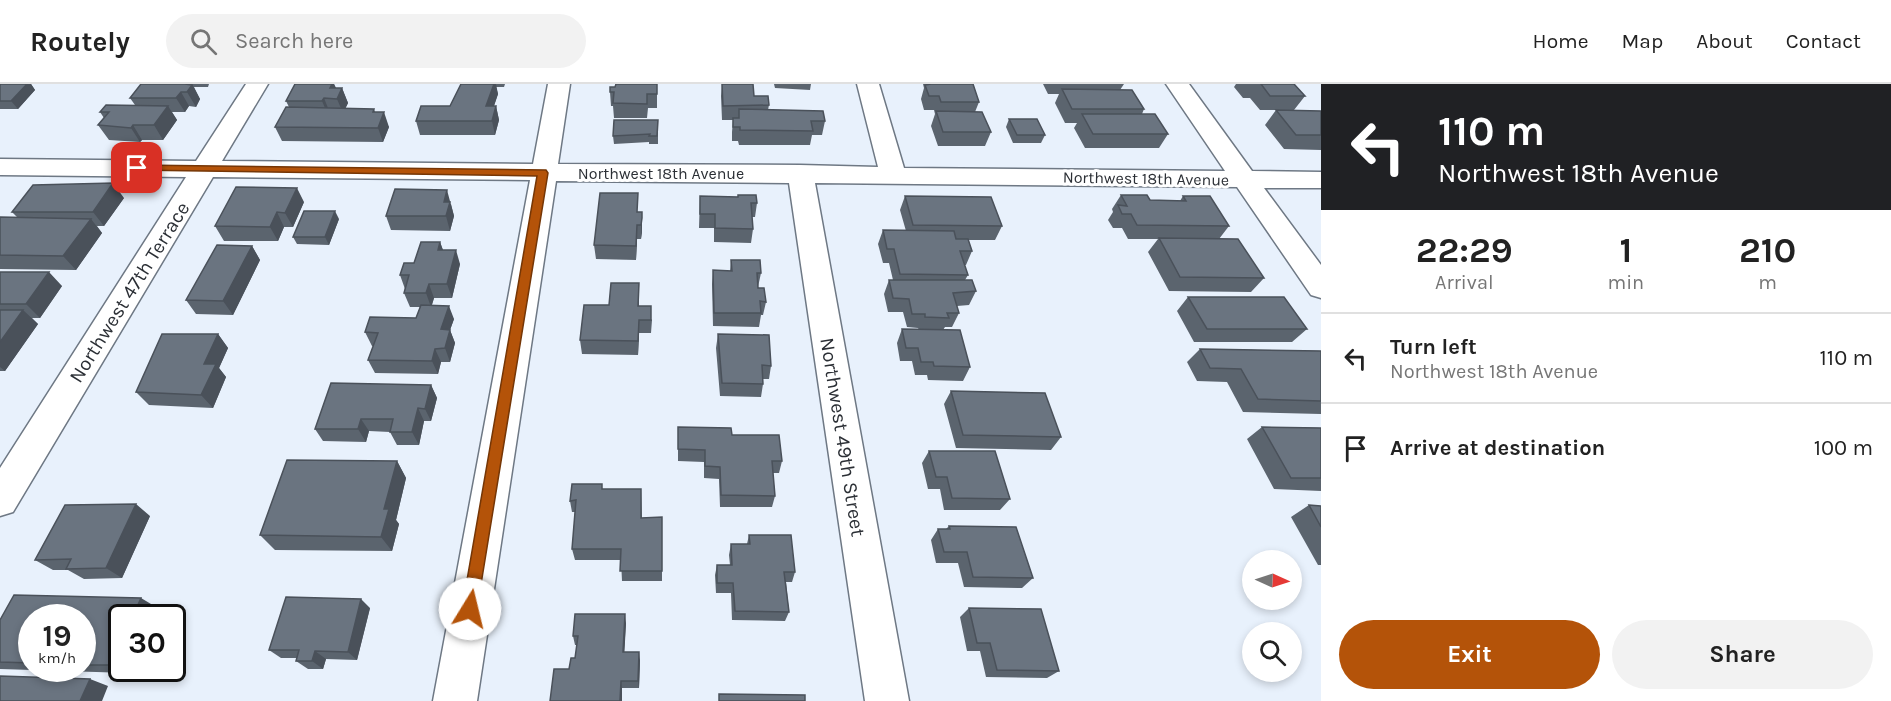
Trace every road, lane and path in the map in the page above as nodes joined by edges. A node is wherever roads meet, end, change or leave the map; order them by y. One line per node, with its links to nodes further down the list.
1 (257, 84): 6 (street, Northwest 47th Terrace)
2 (559, 84): 7 (street)
3 (868, 84): 9 (street)
4 (1177, 84): 10 (street)
5 (0, 167): 6 (street, Northwest 18th Avenue)
6 (205, 169): 7 (street, Northwest 18th Avenue); 13 (street, Northwest 47th Terrace)
7 (542, 173): 8 (street, Northwest 18th Avenue); 14 (street)
8 (800, 173): 9 (street, Northwest 18th Avenue); 15 (street, Northwest 49th Street)
9 (893, 175): 10 (street, Northwest 18th Avenue)
10 (1244, 179): 11 (street, Northwest 18th Avenue); 12 (street)
11 (1321, 180)
12 (1321, 287)
13 (0, 500)
14 (455, 701)
15 (886, 701)

